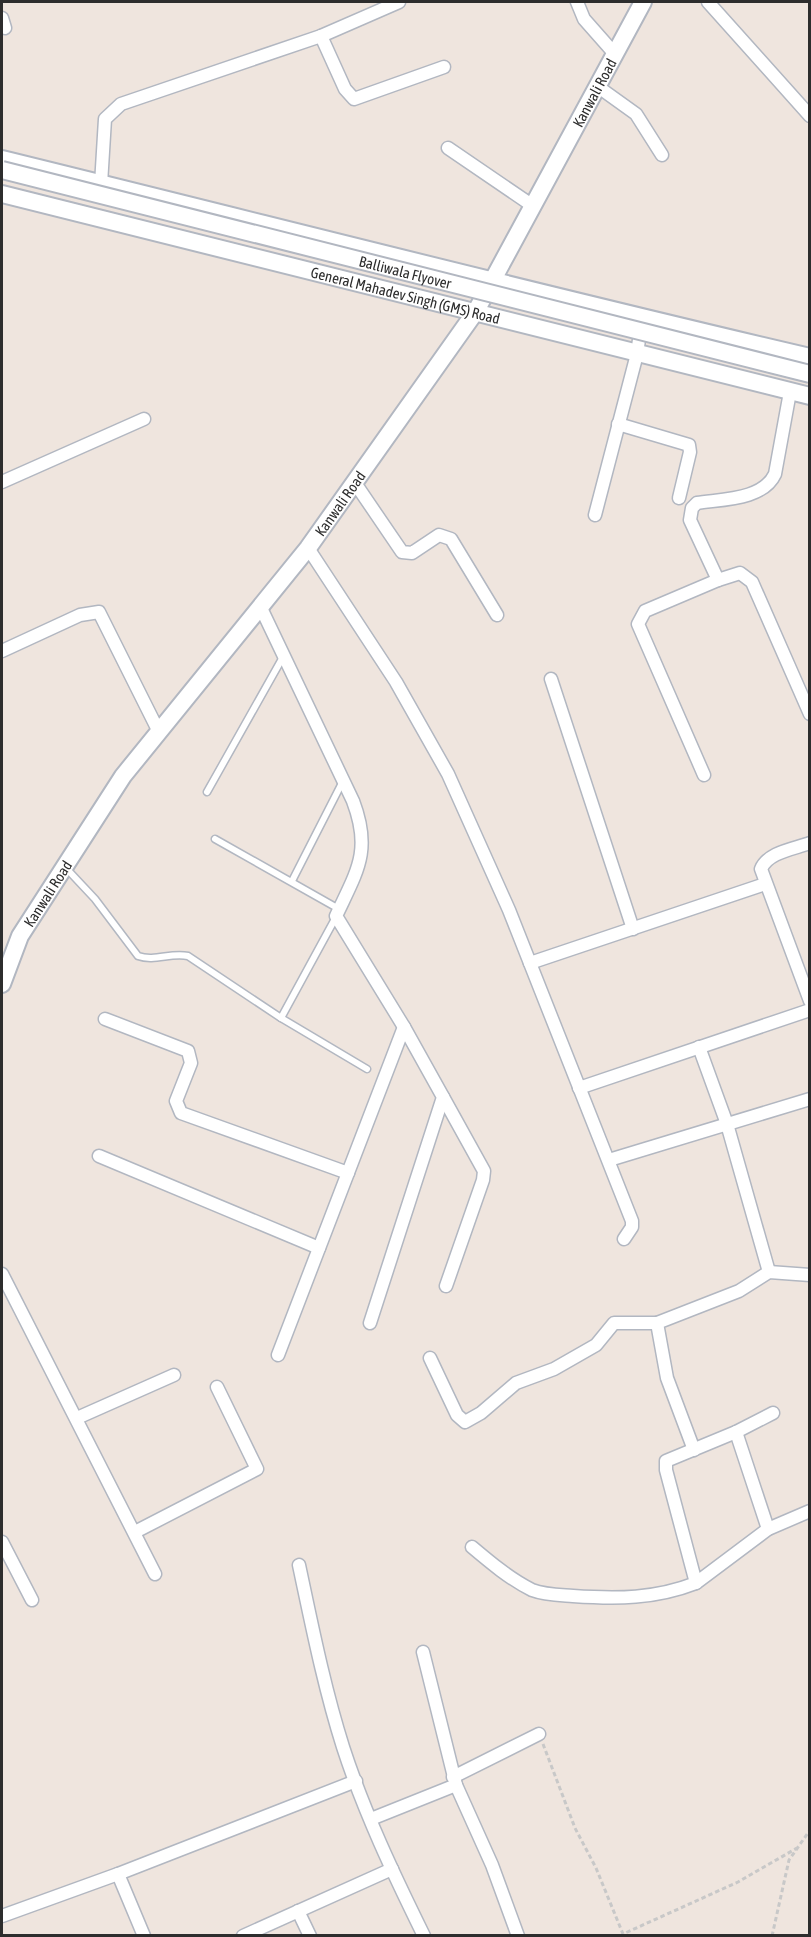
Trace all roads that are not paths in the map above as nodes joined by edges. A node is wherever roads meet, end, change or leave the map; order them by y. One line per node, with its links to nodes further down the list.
1 (399, 2): 5 (street)
2 (577, 2): 6 (street)
3 (643, 2): 6 (street, Kanwali Road)
4 (708, 2): 9 (street)
5 (321, 36): 7 (street); 15 (street)
6 (614, 53): 8 (street, Kanwali Road)
7 (444, 67)
8 (597, 86): 11 (street); 17 (street, Kanwali Road)
9 (810, 116)
10 (448, 148): 17 (street)
11 (662, 155)
12 (2, 159): 15 (street)
13 (2, 170): 29 (street, Balliwala Flyover, bridge)
14 (2, 180): 30 (street, Balliwala Flyover)
15 (101, 184): 18 (street)
16 (2, 194): 20 (street, General Mahadev Singh (GMS) Road)
17 (533, 206): 21 (street, Kanwali Road)
18 (326, 238): 19 (street); 20 (street)
19 (395, 256): 21 (street); 22 (street)
20 (317, 273): 22 (street, General Mahadev Singh (GMS) Road)
21 (494, 281): 23 (street, Kanwali Road); 24 (street)
22 (386, 290): 23 (street, General Mahadev Singh (GMS) Road)
23 (476, 311): 26 (street, General Mahadev Singh (GMS) Road); 36 (street, Kanwali Road)
24 (642, 318): 25 (street); 26 (street)
25 (700, 332): 27 (street); 28 (street)
26 (637, 354): 28 (street, General Mahadev Singh (GMS) Road); 34 (street)
27 (810, 357)
28 (690, 367): 31 (street, General Mahadev Singh (GMS) Road)
29 (810, 374)
30 (810, 382)
31 (790, 392): 32 (street, General Mahadev Singh (GMS) Road); 40 (street)
32 (810, 396)
33 (144, 419): 35 (street)
34 (618, 424): 37 (street); 38 (street)
35 (2, 482)
36 (355, 483): 39 (street, Kanwali Road); 42 (street)
37 (679, 498)
38 (595, 515)
39 (308, 548): 41 (street, Kanwali Road); 58 (street)
40 (718, 580): 46 (street); 48 (street)
41 (261, 608): 44 (street); 47 (street, Kanwali Road)
42 (497, 615)
43 (2, 651): 47 (street)
44 (284, 657): 49 (street); 50 (lane)
45 (551, 679): 57 (street)
46 (810, 714)
47 (159, 732): 53 (street, Kanwali Road)
48 (704, 775)
49 (343, 781): 54 (lane); 56 (street)
50 (207, 792)
51 (215, 839): 54 (lane)
52 (810, 843): 55 (street)
53 (65, 867): 59 (street, Kanwali Road); 62 (lane)
54 (292, 881): 56 (lane)
55 (765, 884): 57 (street); 60 (street)
56 (338, 912): 62 (lane); 64 (street)
57 (633, 929): 58 (street)
58 (530, 963): 67 (street)
59 (2, 984)
60 (810, 1001)
61 (810, 1010): 65 (street)
62 (281, 1018): 66 (lane)
63 (105, 1019): 73 (street)
64 (404, 1027): 68 (street); 73 (street)
65 (699, 1047): 67 (street); 70 (street)
66 (367, 1069)
67 (579, 1088): 72 (street)
68 (443, 1097): 79 (street); 80 (street)
69 (810, 1098): 70 (street)
70 (727, 1124): 72 (street); 76 (street)
71 (99, 1156): 75 (street)
72 (609, 1160): 74 (street)
73 (348, 1173): 75 (street)
74 (624, 1239)
75 (319, 1248): 82 (street)
76 (769, 1272): 78 (street); 81 (street)
77 (2, 1274): 87 (street)
78 (810, 1275)
79 (446, 1286)
80 (370, 1323)
81 (657, 1323): 83 (street); 89 (street)
82 (278, 1355)
83 (430, 1358)
84 (174, 1375): 87 (street)
85 (217, 1387): 92 (street)
86 (773, 1413): 88 (street)
87 (77, 1418): 92 (street)
88 (736, 1432): 89 (street); 91 (street)
89 (693, 1450): 97 (street)
90 (810, 1511): 91 (street)
91 (768, 1529): 97 (street)
92 (135, 1532): 96 (street)
93 (2, 1542): 98 (street)
94 (472, 1547): 97 (street)
95 (299, 1565): 101 (street)
96 (155, 1574)
97 (696, 1583)
98 (32, 1600)
99 (423, 1652): 102 (street)
100 (539, 1734): 102 (street)
101 (356, 1781): 103 (street); 105 (street)
102 (455, 1781): 103 (street); 112 (street)
103 (371, 1819): 104 (street)
104 (392, 1869): 106 (street); 111 (street)
105 (118, 1875): 107 (street); 108 (street)
106 (298, 1911): 109 (street); 110 (street)
107 (2, 1916)
108 (144, 1935)
109 (243, 1935)
110 (310, 1935)
111 (424, 1935)
112 (518, 1935)

